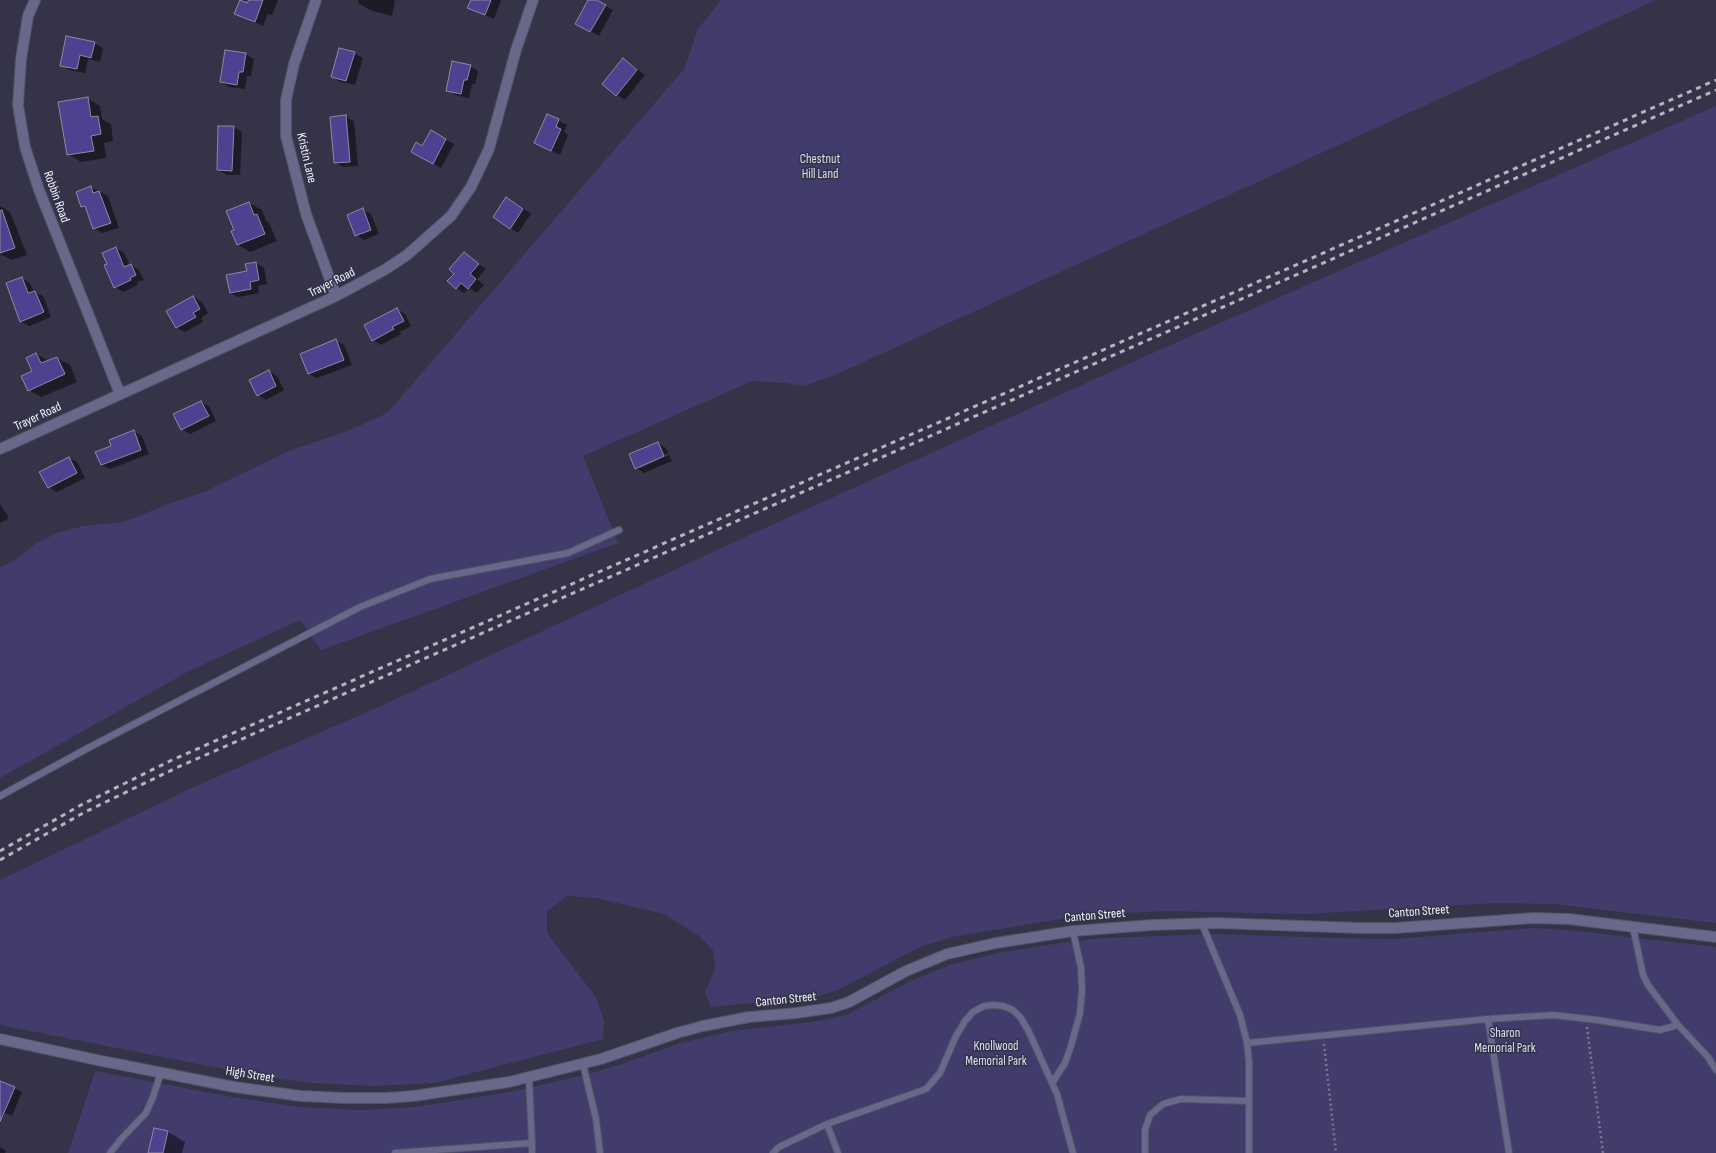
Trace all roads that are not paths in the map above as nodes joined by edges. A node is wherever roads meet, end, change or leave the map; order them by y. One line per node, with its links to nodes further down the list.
1 (36, 0): 5 (street, Robbin Road)
2 (316, 0): 4 (street, Kristin Lane)
3 (533, 0): 4 (street, Trayer Road)
4 (336, 296): 5 (street, Trayer Road)
5 (120, 394): 6 (street, Trayer Road)
6 (0, 449)
7 (619, 530): 8 (lane)
8 (0, 796)
9 (1202, 924): 10 (street, Canton Street); 11 (street, Canton Street); 16 (lane)
10 (1633, 927): 12 (street, Canton Street); 14 (lane)
11 (1073, 931): 17 (street, Canton Street); 22 (lane)
12 (1716, 936)
13 (1488, 1019): 14 (lane); 16 (lane); 35 (lane)
14 (1678, 1025): 18 (lane)
15 (0, 1039): 19 (street, High Street)
16 (1247, 1043): 23 (lane)
17 (582, 1064): 20 (street, Canton Street); 29 (lane)
18 (1716, 1070)
19 (161, 1072): 21 (street, High Street); 26 (lane)
20 (529, 1077): 21 (street, Canton Street); 25 (lane)
21 (500, 1083)
22 (1052, 1083): 24 (lane); 32 (lane)
23 (1249, 1100): 33 (lane); 34 (lane)
24 (828, 1124): 30 (lane); 31 (lane)
25 (532, 1143): 27 (lane); 28 (lane)
26 (110, 1153)
27 (395, 1153)
28 (532, 1153)
29 (601, 1153)
30 (774, 1153)
31 (838, 1153)
32 (1072, 1153)
33 (1145, 1153)
34 (1249, 1153)
35 (1509, 1153)

